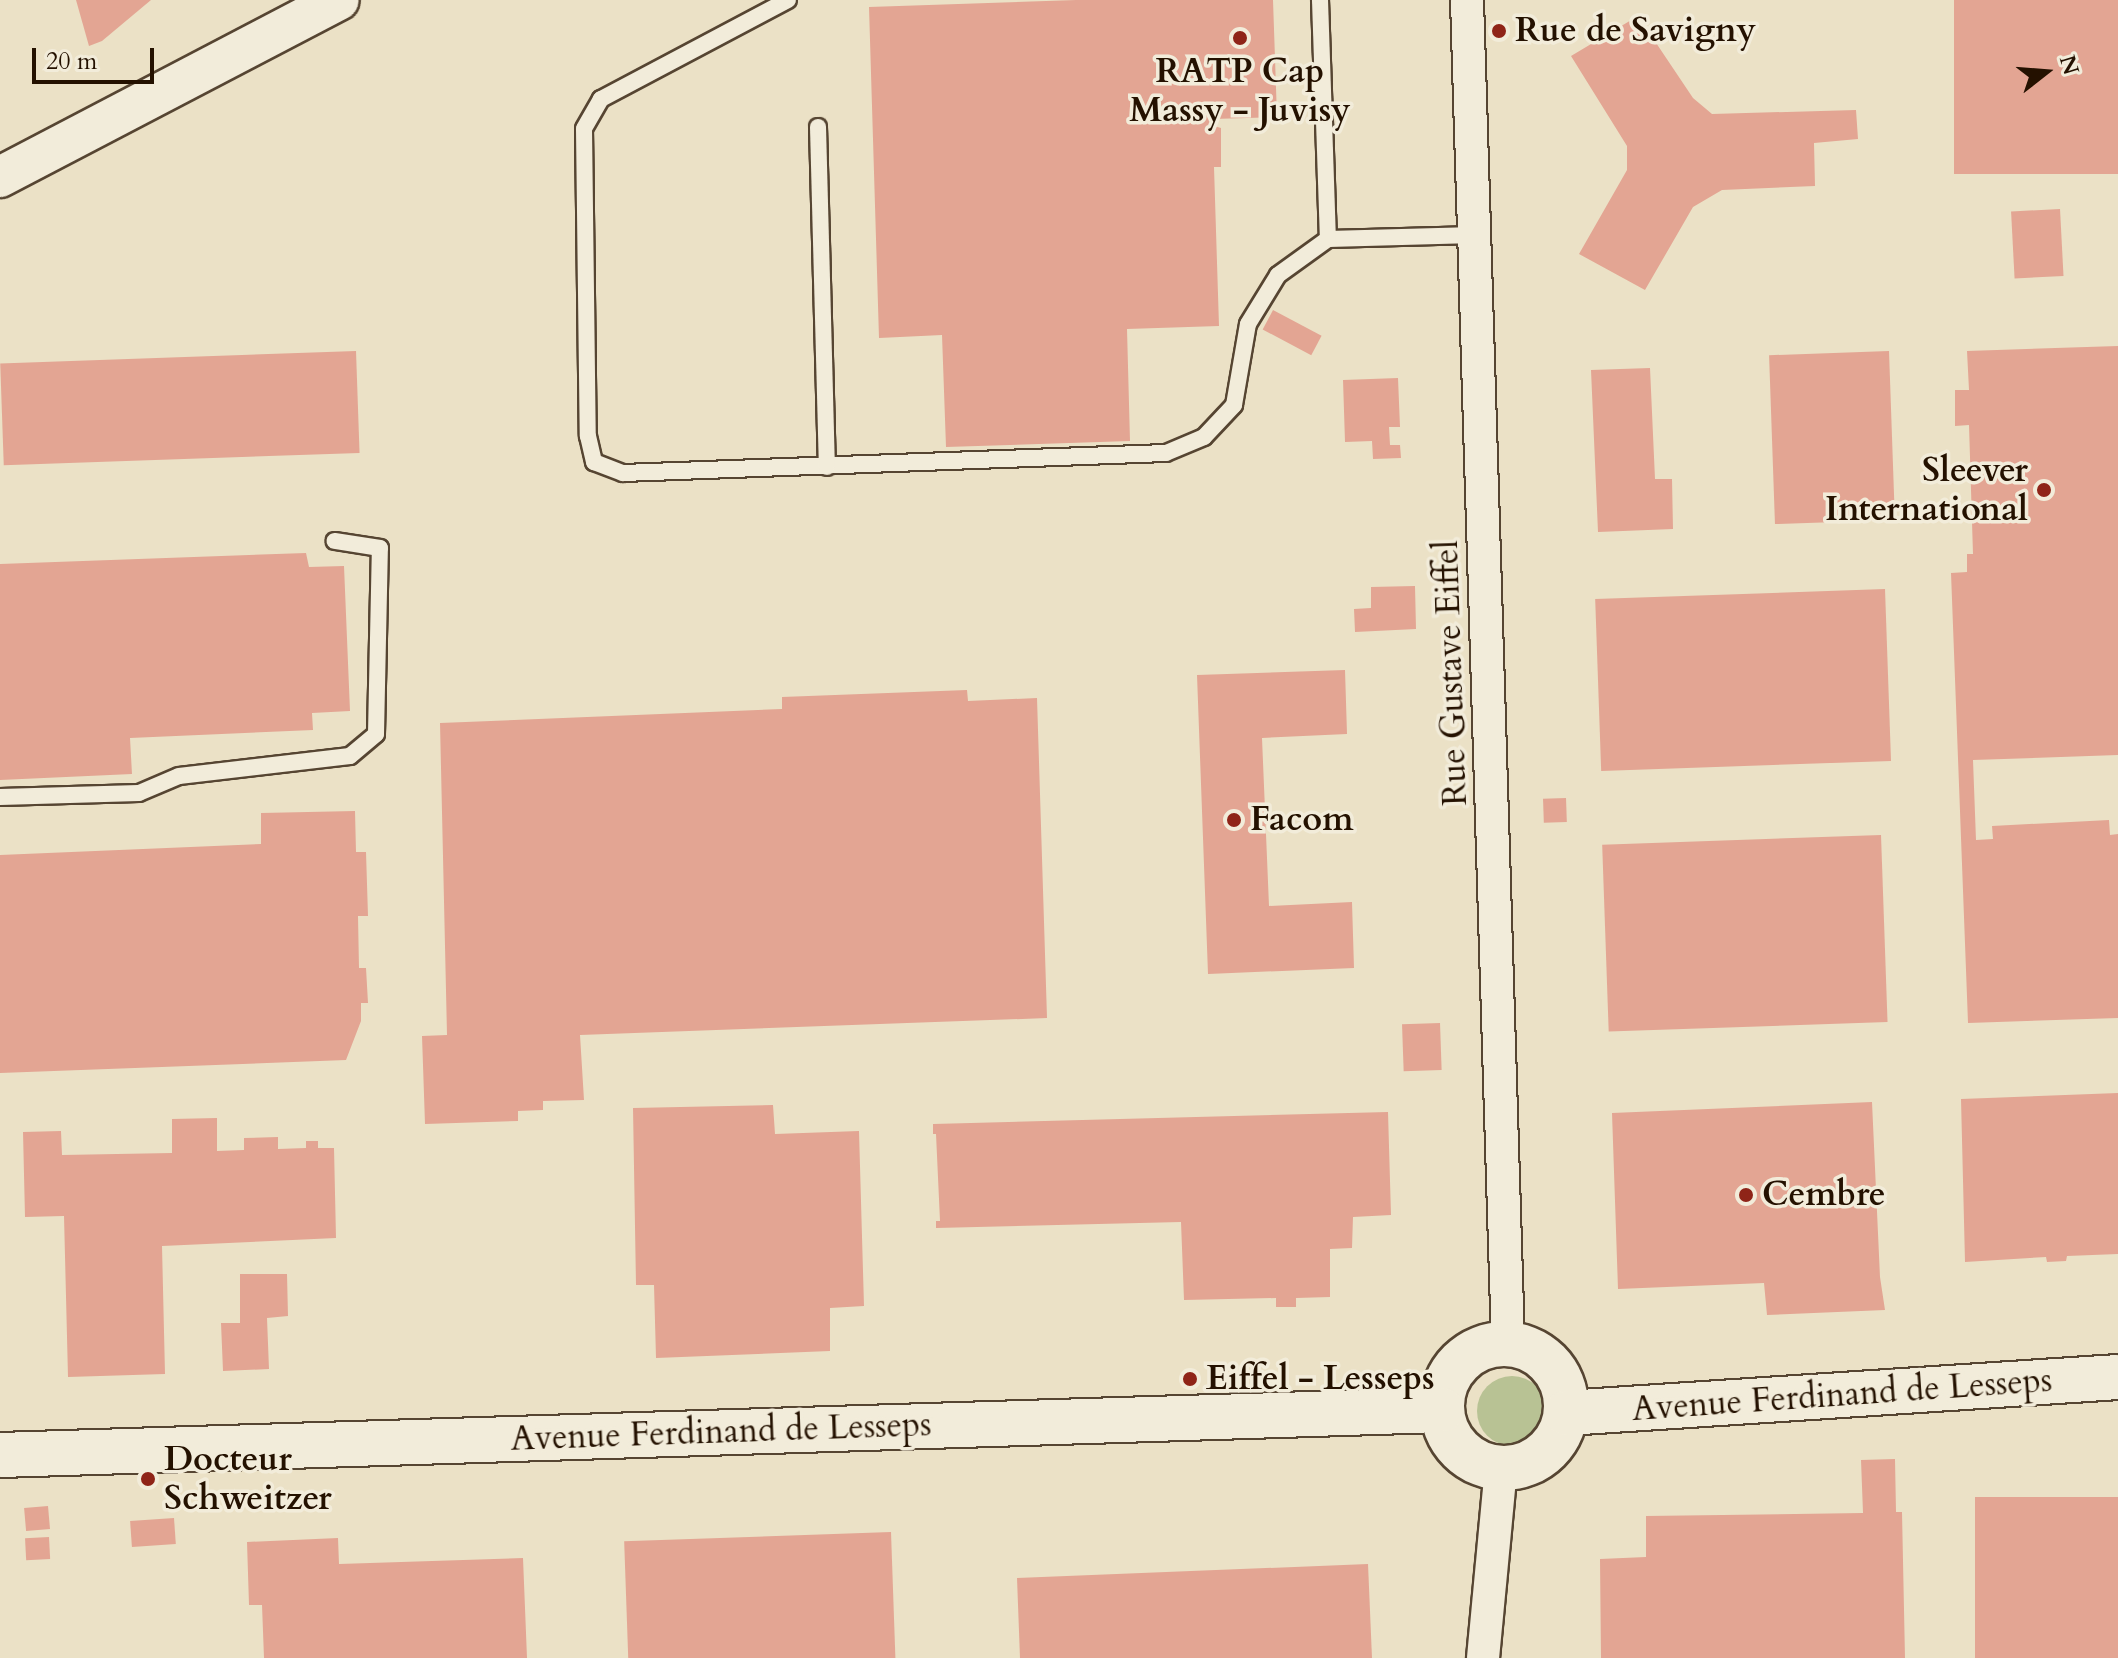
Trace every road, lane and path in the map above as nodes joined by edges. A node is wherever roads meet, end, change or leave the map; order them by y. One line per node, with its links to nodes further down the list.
1 (339, 0): 6 (street)
2 (788, 0): 9 (lane)
3 (1320, 0): 8 (lane)
4 (1467, 0): 7 (street, Rue Gustave Eiffel)
5 (818, 127): 9 (lane)
6 (0, 177)
7 (1475, 235): 8 (lane); 12 (street, Rue Gustave Eiffel)
8 (1328, 239): 9 (lane)
9 (827, 467)
10 (335, 541): 11 (lane)
11 (0, 797)
12 (1508, 1343): 14 (main road); 15 (main road)
13 (2118, 1377): 15 (main road, Avenue Ferdinand de Lesseps)
14 (1442, 1410): 16 (main road, Avenue Ferdinand de Lesseps); 17 (main road)
15 (1566, 1413): 17 (main road)
16 (0, 1455)
17 (1501, 1469): 18 (street)
18 (1483, 1658)

